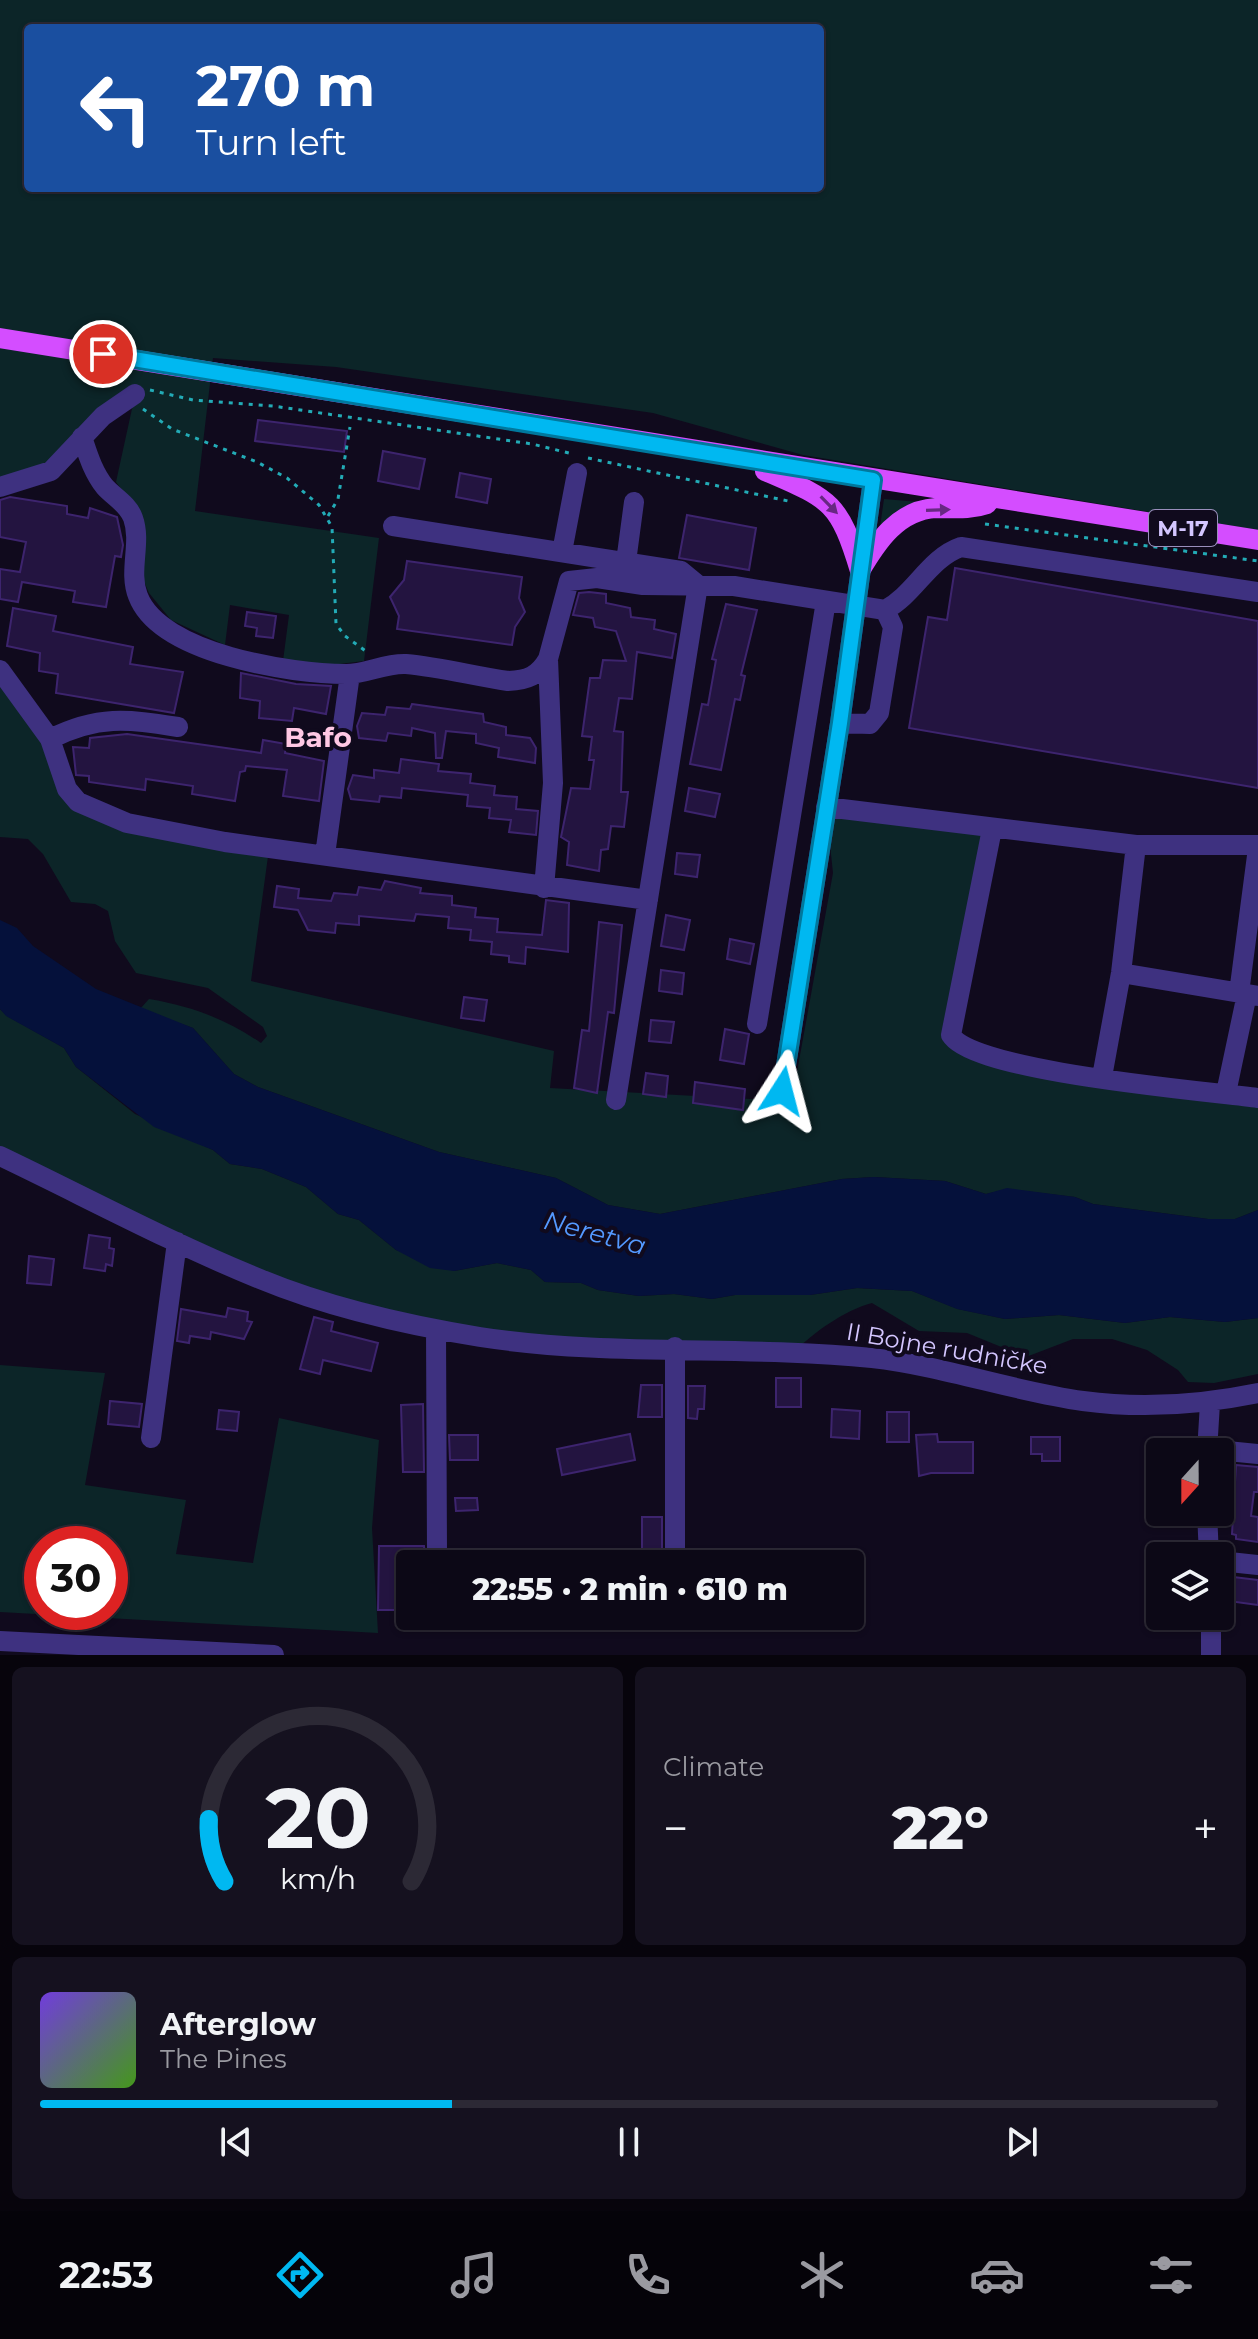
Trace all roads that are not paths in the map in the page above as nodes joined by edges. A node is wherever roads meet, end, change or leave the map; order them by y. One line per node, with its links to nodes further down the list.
1 (0, 338): 4 (main road, M-17)
2 (133, 387): 3 (street)
3 (82, 437): 7 (street); 22 (street)
4 (735, 458): 6 (main road, M-17); 14 (main road, one-way to 14)
5 (577, 473): 12 (street)
6 (873, 480): 8 (main road, M-17); 14 (street)
7 (0, 487)
8 (999, 500): 11 (main road, M-17); 14 (main road, one-way to 8)
9 (634, 502): 13 (street)
10 (393, 526): 12 (street)
11 (1258, 540)
12 (562, 552): 13 (street)
13 (626, 562): 15 (street)
14 (860, 571): 18 (street)
15 (698, 585): 17 (street); 20 (street); 32 (street)
16 (1258, 592): 19 (street)
17 (826, 601): 18 (street); 35 (street)
18 (856, 606): 19 (street); 23 (street)
19 (885, 610): 23 (street)
20 (548, 659): 22 (street); 31 (street)
21 (0, 670): 25 (street)
22 (350, 674): 30 (street)
23 (840, 723): 26 (street)
24 (178, 727): 25 (street)
25 (50, 739): 30 (street)
26 (826, 807): 27 (street); 37 (street)
27 (992, 829): 28 (street); 36 (street)
28 (1136, 845): 29 (street); 33 (street)
29 (1258, 847): 34 (street)
30 (325, 855): 31 (street)
31 (544, 888): 32 (street)
32 (648, 900): 40 (street)
33 (1121, 973): 34 (street); 36 (street)
34 (1248, 994): 38 (street)
35 (757, 1024)
36 (1102, 1077): 38 (street)
37 (782, 1091)
38 (1226, 1093): 39 (street)
39 (1258, 1098)
40 (616, 1100)
41 (0, 1156): 42 (street, II Bojne rudničke)
42 (177, 1242): 43 (street, II Bojne rudničke); 47 (street)
43 (436, 1329): 44 (street, II Bojne rudničke); 51 (street)
44 (675, 1347): 46 (street, II Bojne rudničke); 52 (street)
45 (1258, 1393): 46 (street, II Bojne rudničke)
46 (1210, 1403): 48 (street)
47 (151, 1438)
48 (1208, 1438)
49 (1234, 1452): 50 (street)
50 (1258, 1454)
51 (437, 1550)
52 (675, 1550)
53 (1234, 1562): 54 (street)
54 (1258, 1565)
55 (1211, 1630): 58 (street)
56 (0, 1641): 57 (street)
57 (274, 1655)
58 (1211, 1655)

